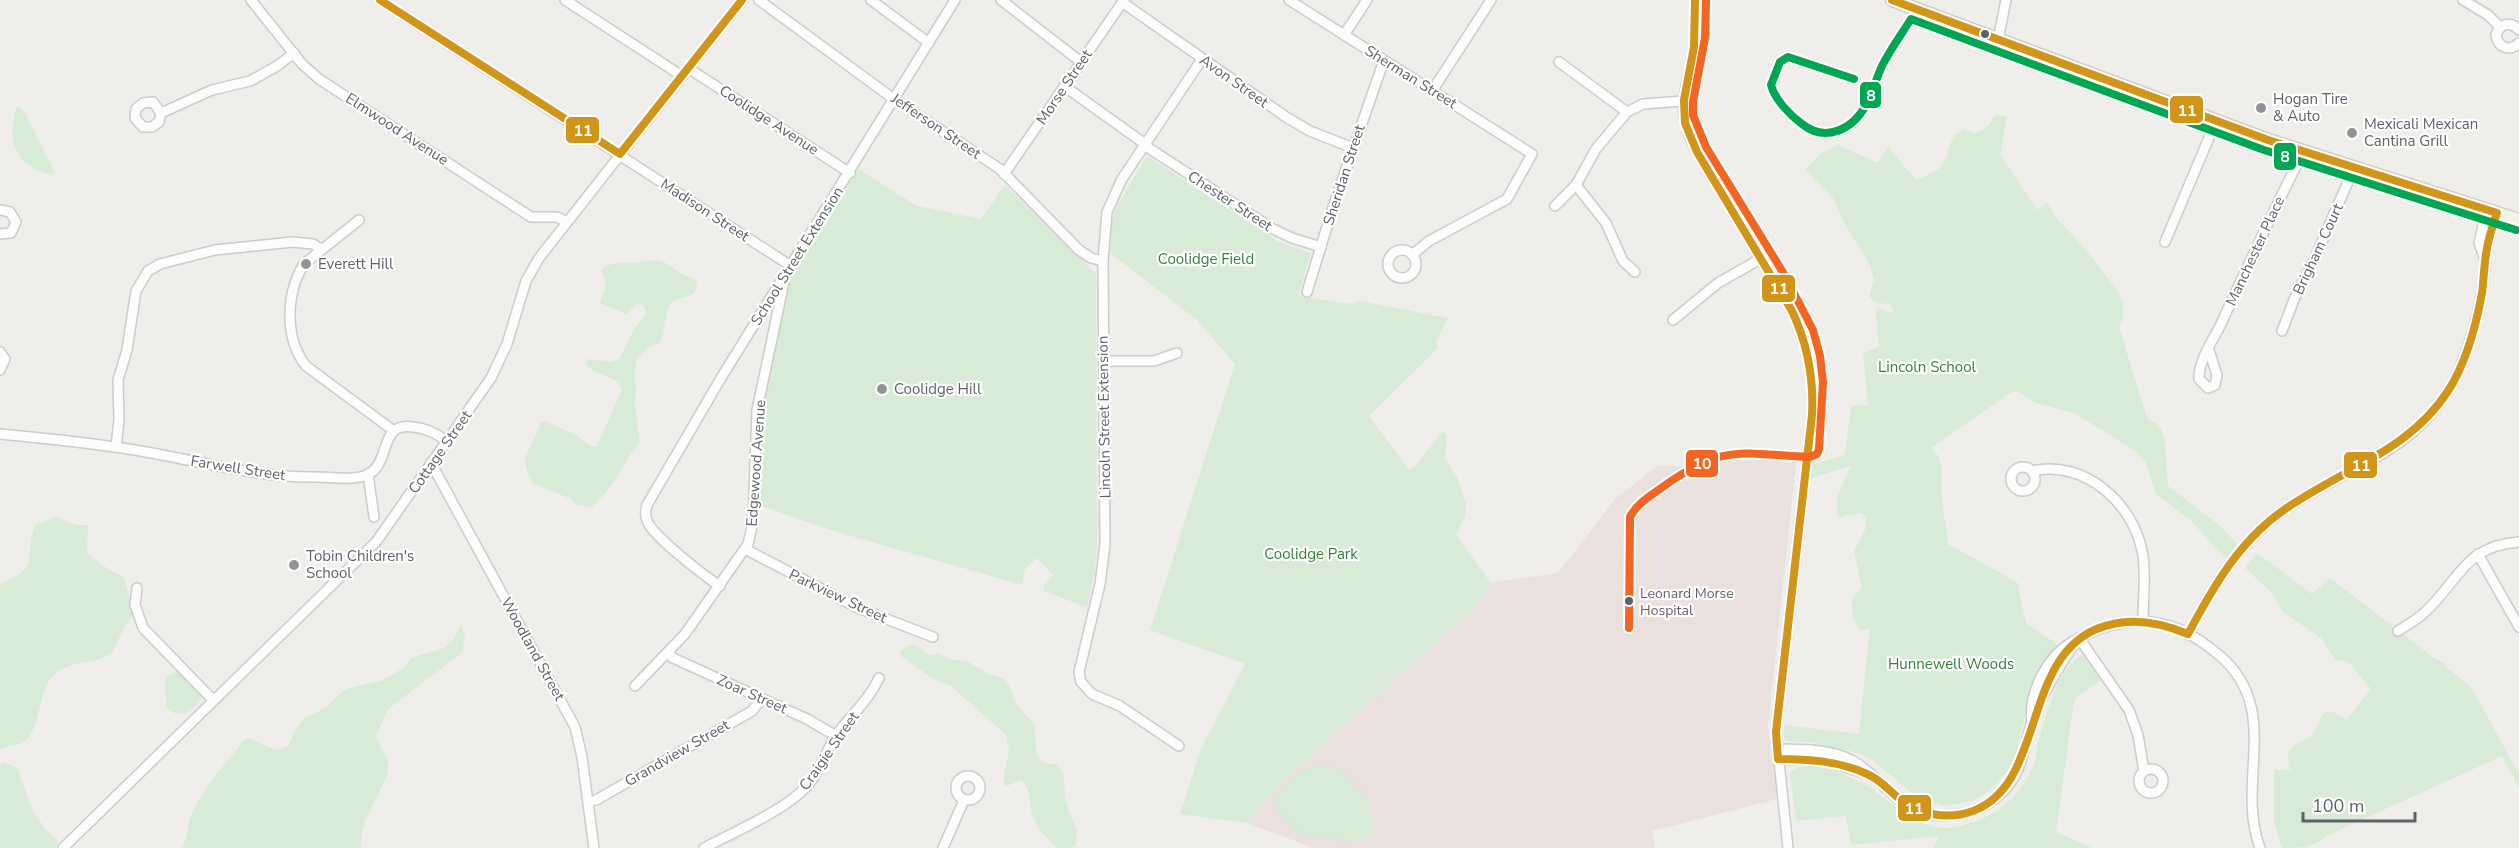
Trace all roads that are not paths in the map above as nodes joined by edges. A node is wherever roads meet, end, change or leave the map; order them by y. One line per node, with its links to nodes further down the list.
1 (251, 0): 23 (street, Elmwood Avenue)
2 (380, 0): 40 (street, Madison Street)
3 (565, 0): 29 (street)
4 (742, 0): 28 (street, Cottage Street)
5 (759, 0): 32 (street, Jefferson Street)
6 (871, 0): 21 (street)
7 (955, 0): 21 (street, School Street Extension)
8 (1001, 0): 26 (street)
9 (1289, 0): 19 (street, Sherman Street)
10 (1367, 0): 19 (street)
11 (1491, 0): 31 (street)
12 (1695, 0): 33 (street)
13 (1892, 0): 20 (main road)
14 (2006, 0): 20 (street)
15 (2463, 0): 17 (street)
16 (1123, 1): 24 (street, Avon Street); 26 (street, Morse Street)
17 (2500, 27): 18 (street); 22 (street)
18 (2519, 30)
19 (1344, 35): 25 (street, Sherman Street)
20 (1998, 40): 36 (main road)
21 (929, 43): 32 (street, School Street Extension)
22 (2519, 43)
23 (294, 53): 35 (street); 50 (street, Elmwood Avenue)
24 (1202, 59): 37 (street, Lincoln Street Extension); 38 (street, Avon Street)
25 (1384, 60): 31 (street, Sherman Street); 38 (street, Sheridan Street)
26 (1081, 62): 30 (street, Morse Street)
27 (1559, 62): 34 (street)
28 (688, 68): 29 (street, Cottage Street); 42 (street, Coolidge Avenue)
29 (682, 76): 40 (street, Cottage Street)
30 (1064, 87): 37 (street, Chester Street); 43 (street, Morse Street)
31 (1432, 91): 56 (street, Sherman Street)
32 (894, 99): 42 (street, School Street Extension); 43 (street, Jefferson Street)
33 (1682, 101): 34 (street); 57 (street)
34 (1627, 111): 44 (street)
35 (161, 113)
36 (2216, 121): 39 (main road); 53 (street)
37 (1144, 145): 54 (street, Chester Street); 58 (street, Lincoln Street Extension)
38 (1353, 148): 54 (street, Sheridan Street)
39 (2301, 152): 41 (main road); 65 (street, Manchester Place)
40 (620, 154): 50 (street, Cottage Street); 60 (street, Madison Street)
41 (2354, 168): 47 (main road); 64 (street, Brigham Court)
42 (850, 172): 60 (street, School Street Extension)
43 (1004, 174): 58 (street, Jefferson Street)
44 (1576, 185): 45 (street); 61 (street)
45 (1555, 206)
46 (0, 210): 51 (street)
47 (2492, 211): 49 (main road); 88 (street)
48 (359, 220): 55 (street)
49 (2519, 220)
50 (567, 222): 72 (street, Cottage Street)
51 (0, 234)
52 (301, 242): 55 (street); 59 (street); 73 (street)
53 (2165, 242)
54 (1321, 247): 62 (street, Sheridan Street)
55 (321, 249): 59 (street)
56 (1412, 255)
57 (1762, 258): 63 (street); 98 (street)
58 (1103, 261): 68 (street, Lincoln Street Extension)
59 (304, 264): 70 (street)
60 (789, 270): 79 (street, Edgewood Avenue); 81 (street, School Street Extension)
61 (1635, 272)
62 (1307, 292)
63 (1673, 320)
64 (2282, 331)
65 (2209, 350)
66 (1177, 353): 68 (street)
67 (3, 355): 69 (street)
68 (1104, 361): 97 (street, Lincoln Street Extension)
69 (0, 370)
70 (394, 430): 72 (street); 76 (street)
71 (0, 434): 73 (street, Farwell Street)
72 (447, 441): 74 (street, Cottage Street)
73 (116, 447): 76 (street, Farwell Street)
74 (431, 463): 95 (street, Cottage Street); 101 (street, Woodland Street)
75 (2032, 471): 84 (street)
76 (368, 474): 77 (street)
77 (374, 517)
78 (2519, 542): 80 (street)
79 (745, 549): 81 (street, Edgewood Avenue); 83 (street, Parkview Street)
80 (2478, 554): 85 (street); 87 (street)
81 (720, 586): 91 (street, Edgewood Avenue)
82 (137, 588): 95 (street)
83 (888, 620): 86 (street); 89 (street, Parkview Street)
84 (2143, 621): 88 (street); 90 (street)
85 (2519, 627)
86 (886, 631)
87 (2398, 631)
88 (2188, 634): 107 (street)
89 (933, 637)
90 (2079, 638): 98 (street); 99 (street)
91 (668, 653): 93 (street, Edgewood Avenue); 94 (street, Zoar Street)
92 (879, 678): 96 (street, Craigie Street)
93 (635, 686)
94 (762, 699): 96 (street, Zoar Street); 101 (street, Grandview Street)
95 (213, 700): 102 (street, Cottage Street)
96 (836, 736): 104 (street, Craigie Street)
97 (1179, 746)
98 (1778, 754): 106 (street)
99 (2144, 771)
100 (963, 800): 105 (street)
101 (588, 802): 103 (street, Woodland Street)
102 (63, 848)
103 (594, 848)
104 (704, 848)
105 (943, 848)
106 (1788, 848)
107 (2260, 848)

